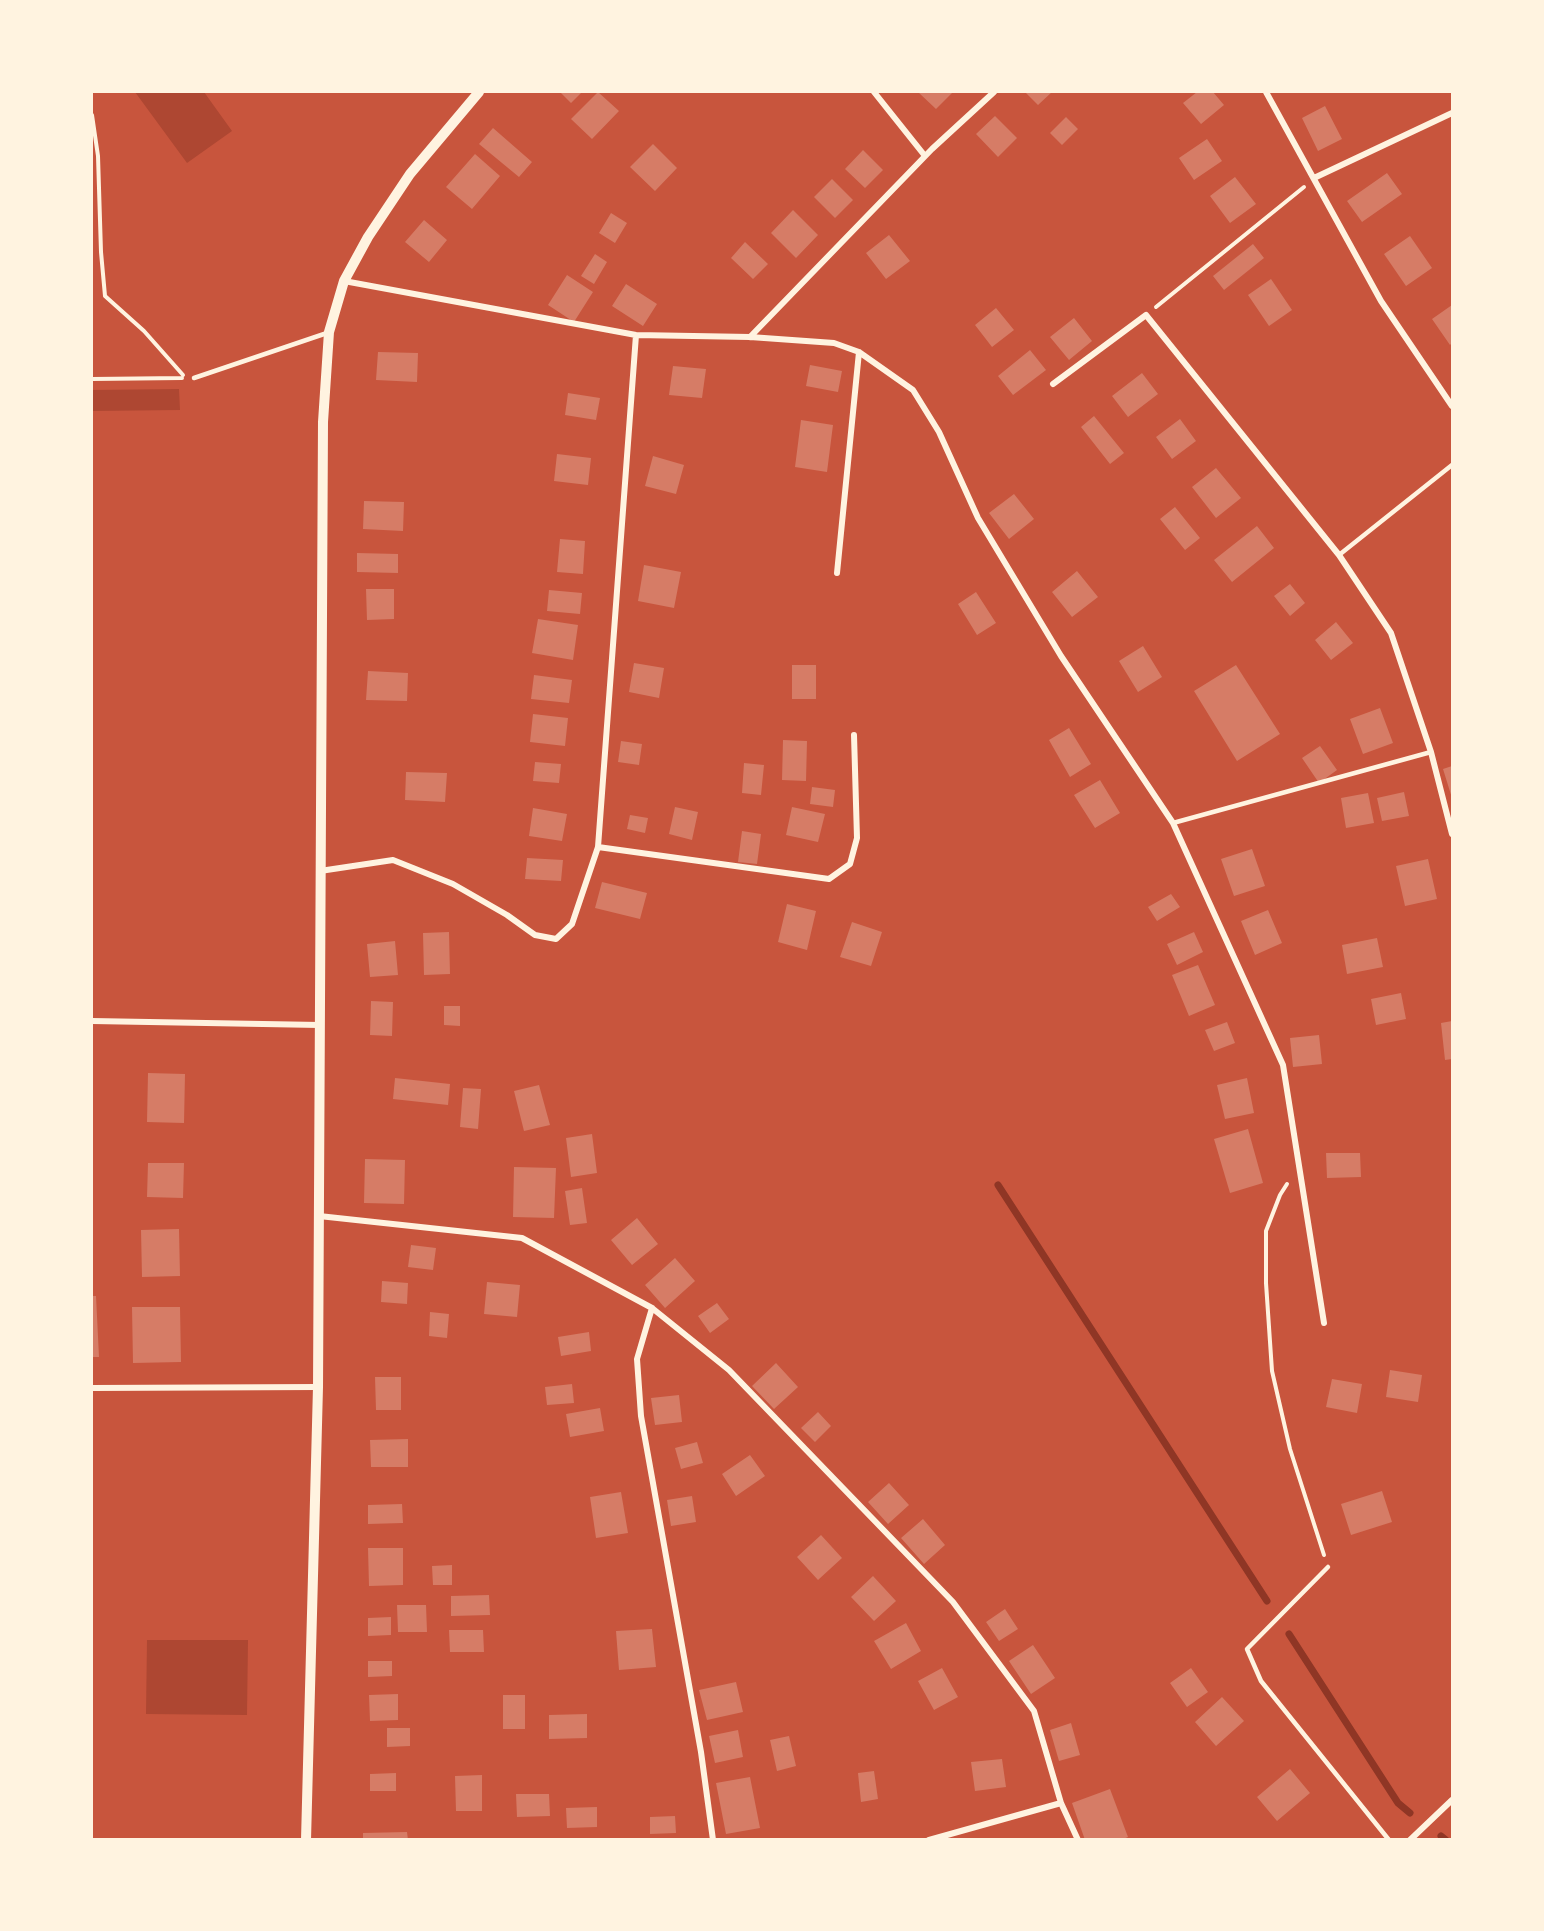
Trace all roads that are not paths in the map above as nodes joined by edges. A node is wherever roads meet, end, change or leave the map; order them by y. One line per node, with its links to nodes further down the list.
1 (479, 92): 8 (street)
2 (874, 92): 6 (street)
3 (994, 92): 6 (street)
4 (1266, 92): 7 (street)
5 (1452, 113): 7 (street)
6 (925, 156): 11 (street)
7 (1314, 178): 15 (street)
8 (344, 281): 9 (street); 10 (street)
9 (329, 332): 13 (lane); 24 (street)
10 (636, 335): 11 (street); 23 (street)
11 (750, 337): 12 (street)
12 (859, 352): 18 (street); 21 (street)
13 (194, 378)
14 (1053, 384): 17 (street)
15 (1452, 406)
16 (1452, 465): 17 (lane)
17 (1339, 555): 20 (street)
18 (837, 573)
19 (854, 735): 23 (street)
20 (1431, 752): 21 (lane); 22 (street)
21 (1173, 823): 29 (street)
22 (1452, 834)
23 (598, 847): 24 (street)
24 (320, 871): 26 (street)
25 (92, 1021): 26 (street)
26 (320, 1025): 27 (street)
27 (319, 1216): 28 (street); 30 (street)
28 (652, 1308): 34 (street); 38 (street)
29 (1324, 1323)
30 (318, 1387): 31 (street); 37 (street)
31 (92, 1388)
32 (1328, 1568): 41 (lane)
33 (1452, 1800): 35 (street)
34 (1060, 1803): 39 (street); 40 (street)
35 (1445, 1806): 36 (street); 42 (street)
36 (1452, 1810)
37 (306, 1839)
38 (713, 1839)
39 (929, 1839)
40 (1078, 1839)
41 (1389, 1839)
42 (1410, 1839)

